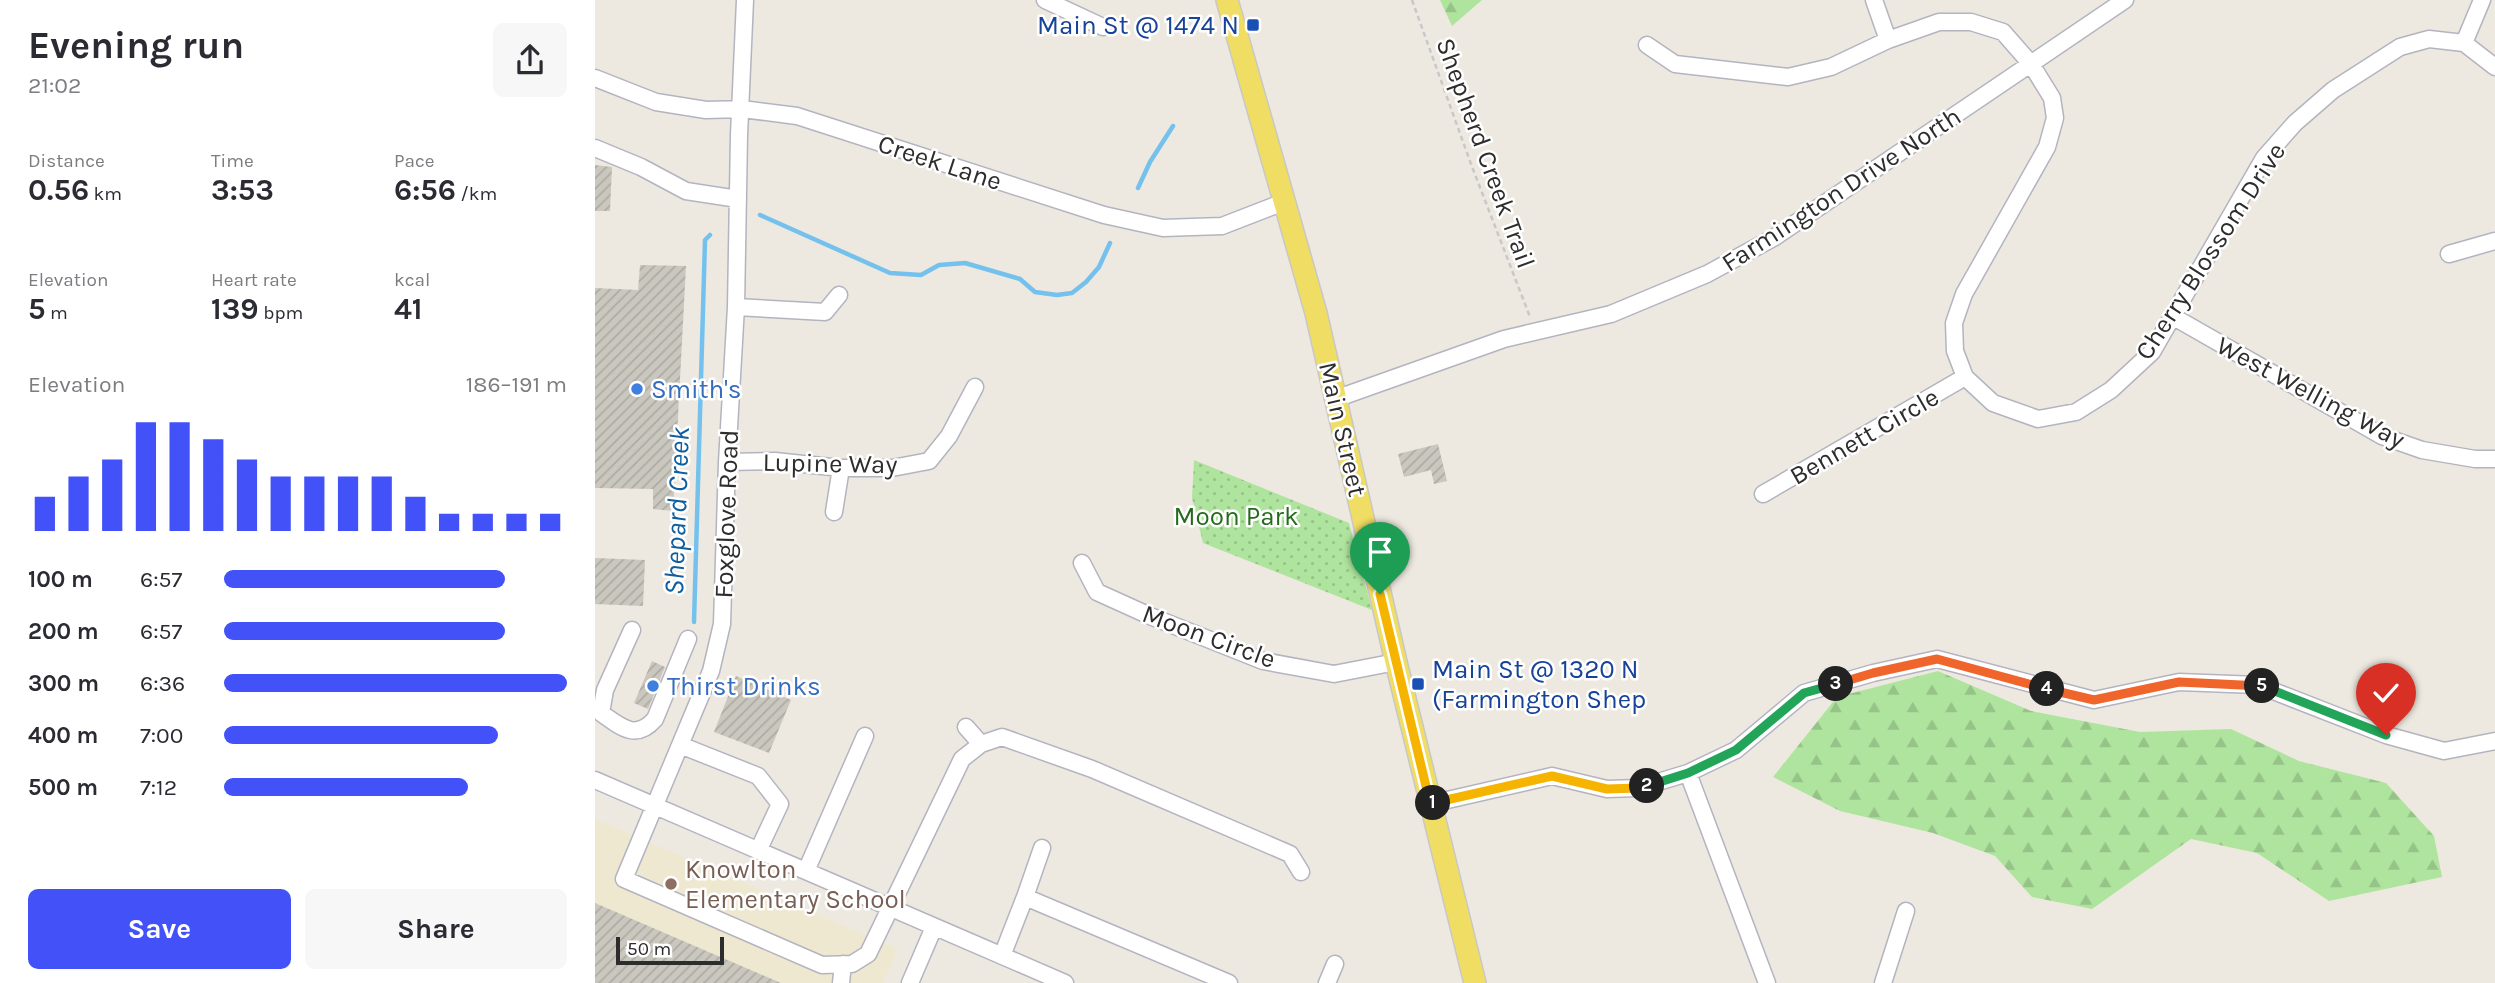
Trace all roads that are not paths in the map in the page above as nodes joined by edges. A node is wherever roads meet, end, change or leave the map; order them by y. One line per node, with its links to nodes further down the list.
1 (745, 0): 14 (street, Foxglove Road)
2 (1045, 0): 7 (street)
3 (1227, 0): 17 (main road, Main Street)
4 (1874, 0): 8 (street)
5 (2125, 0): 11 (street, Farmington Drive North)
6 (2482, 0): 9 (street)
7 (1103, 27)
8 (1888, 40): 10 (street, Cherry Blossom Drive); 11 (street, Cherry Blossom Drive)
9 (2464, 43): 12 (street); 22 (street, Cherry Blossom Drive)
10 (1647, 45)
11 (2031, 64): 23 (street, Cherry Blossom Drive); 25 (street, Farmington Drive North)
12 (2495, 67)
13 (595, 78): 14 (street, Creek Lane)
14 (741, 109): 16 (street, Foxglove Road); 17 (street, Creek Lane)
15 (595, 148): 16 (street)
16 (738, 199): 21 (street, Foxglove Road)
17 (1284, 202): 25 (main road, Main Street)
18 (2495, 241): 19 (street)
19 (2449, 254)
20 (839, 295): 21 (street)
21 (736, 307): 27 (street, Foxglove Road)
22 (2172, 316): 23 (street, Cherry Blossom Drive); 26 (street, West Welling Way)
23 (1965, 377): 29 (street, Bennett Circle)
24 (975, 387): 28 (street, Lupine Way)
25 (1335, 398): 34 (main road, Main Street)
26 (2495, 458)
27 (727, 462): 28 (street, Lupine Way); 39 (street, Foxglove Road)
28 (841, 468): 30 (street)
29 (1763, 494)
30 (834, 512)
31 (1082, 563): 34 (street, Moon Circle)
32 (632, 630): 33 (street)
33 (688, 639)
34 (1396, 662): 42 (main road, Main Street)
35 (966, 727): 38 (street)
36 (865, 736): 46 (street)
37 (2495, 741): 40 (street)
38 (981, 744): 47 (street); 49 (street)
39 (680, 745): 43 (street, Foxglove Road); 45 (street)
40 (1688, 773): 42 (street); 61 (street)
41 (595, 780): 43 (street)
42 (1430, 803): 60 (main road, Main Street)
43 (654, 806): 45 (street); 53 (street, Foxglove Road)
44 (1042, 848): 48 (street)
45 (758, 851): 46 (street)
46 (806, 872): 49 (street)
47 (1301, 872)
48 (1025, 897): 52 (street); 58 (street)
49 (890, 909): 51 (street); 53 (street)
50 (1906, 911): 62 (street)
51 (934, 927): 52 (street); 56 (street)
52 (1002, 956): 57 (street)
53 (843, 964): 55 (street)
54 (1335, 964): 59 (street)
55 (841, 983)
56 (910, 983)
57 (1065, 983)
58 (1229, 983)
59 (1327, 983)
60 (1475, 983)
61 (1767, 983)
62 (1883, 983)

